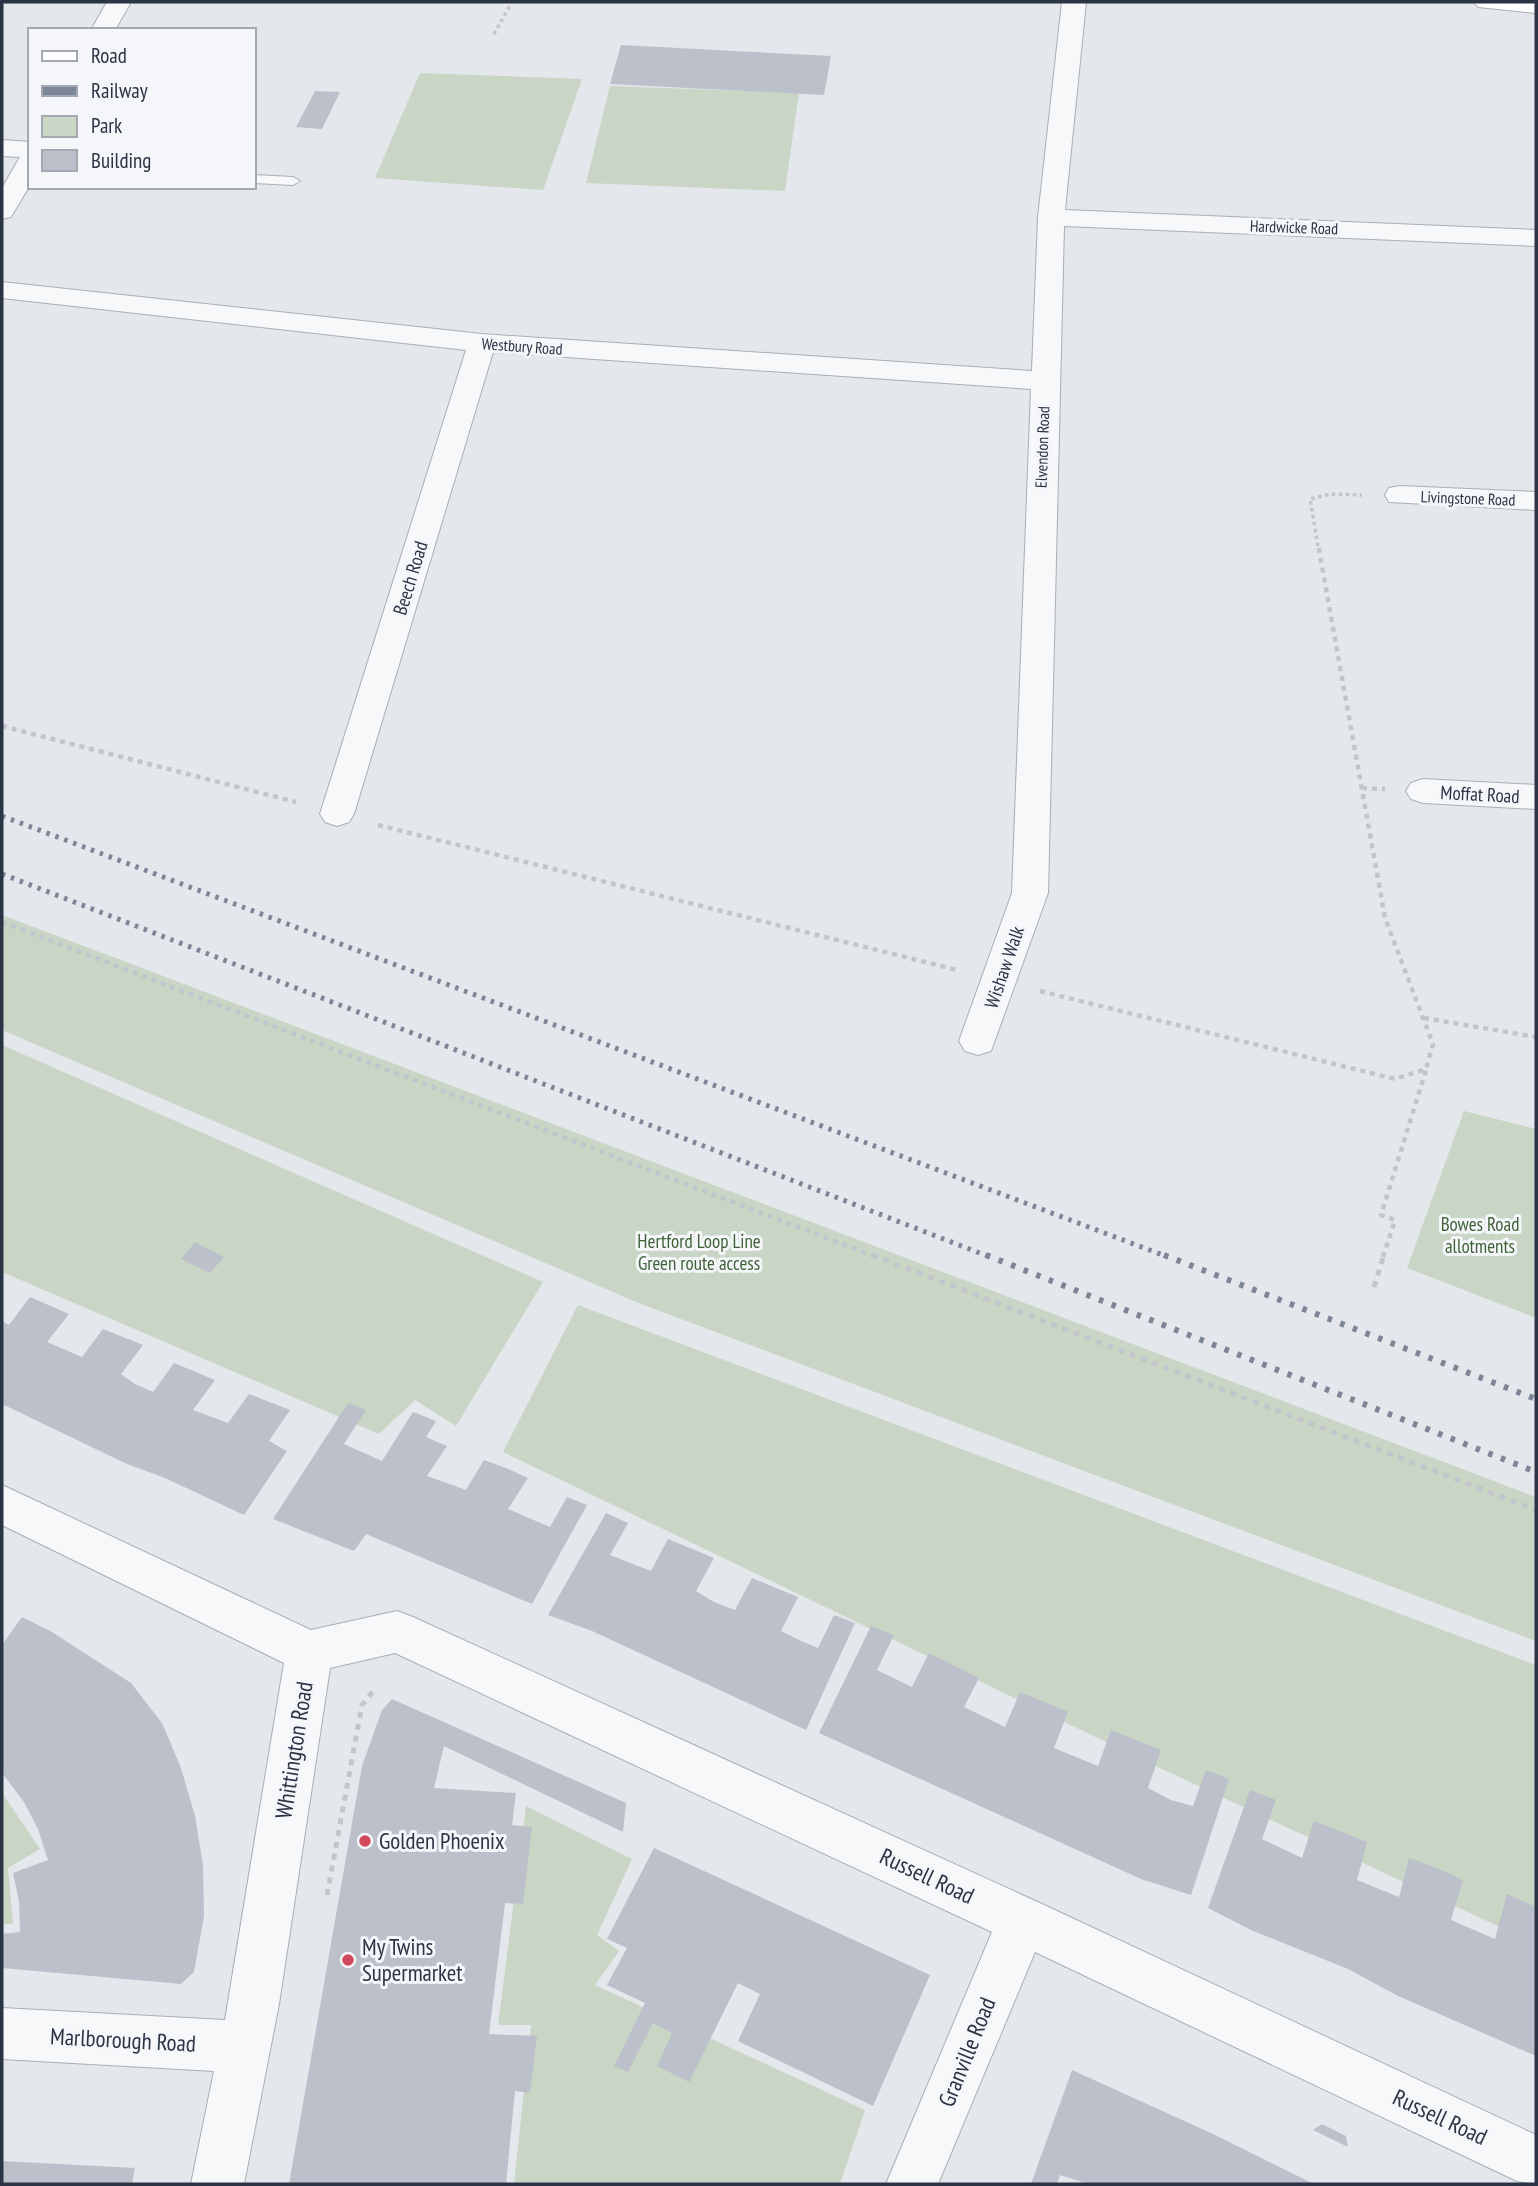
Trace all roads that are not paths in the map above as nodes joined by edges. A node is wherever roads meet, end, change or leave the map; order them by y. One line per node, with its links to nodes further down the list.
1 (118, 2): 5 (street)
2 (1074, 2): 12 (street, Elvendon Road)
3 (1486, 2): 4 (main road)
4 (1536, 6)
5 (104, 28)
6 (2, 148): 7 (street)
7 (28, 161)
8 (28, 163): 11 (street)
9 (256, 179): 10 (lane)
10 (293, 181)
11 (2, 211)
12 (1051, 217): 13 (street, Hardwicke Road); 16 (street, Elvendon Road)
13 (1536, 238)
14 (2, 290): 15 (street, Westbury Road)
15 (482, 343): 16 (street, Westbury Road); 21 (street, Beech Road)
16 (1044, 381): 22 (street, Elvendon Road)
17 (1400, 495): 18 (street, Livingstone Road)
18 (1536, 501)
19 (1423, 791): 20 (street, Moffat Road)
20 (1536, 797)
21 (337, 814)
22 (1030, 893): 23 (street, Wishaw Walk)
23 (978, 1041)
24 (2, 1504): 25 (street)
25 (309, 1652): 26 (street, Russell Road); 28 (street, Whittington Road)
26 (1024, 1921): 29 (street, Russell Road); 31 (street, Granville Road)
27 (2, 2033): 28 (street, Marlborough Road)
28 (244, 2047): 30 (street, Whittington Road)
29 (1536, 2162)
30 (217, 2184)
31 (912, 2184)

